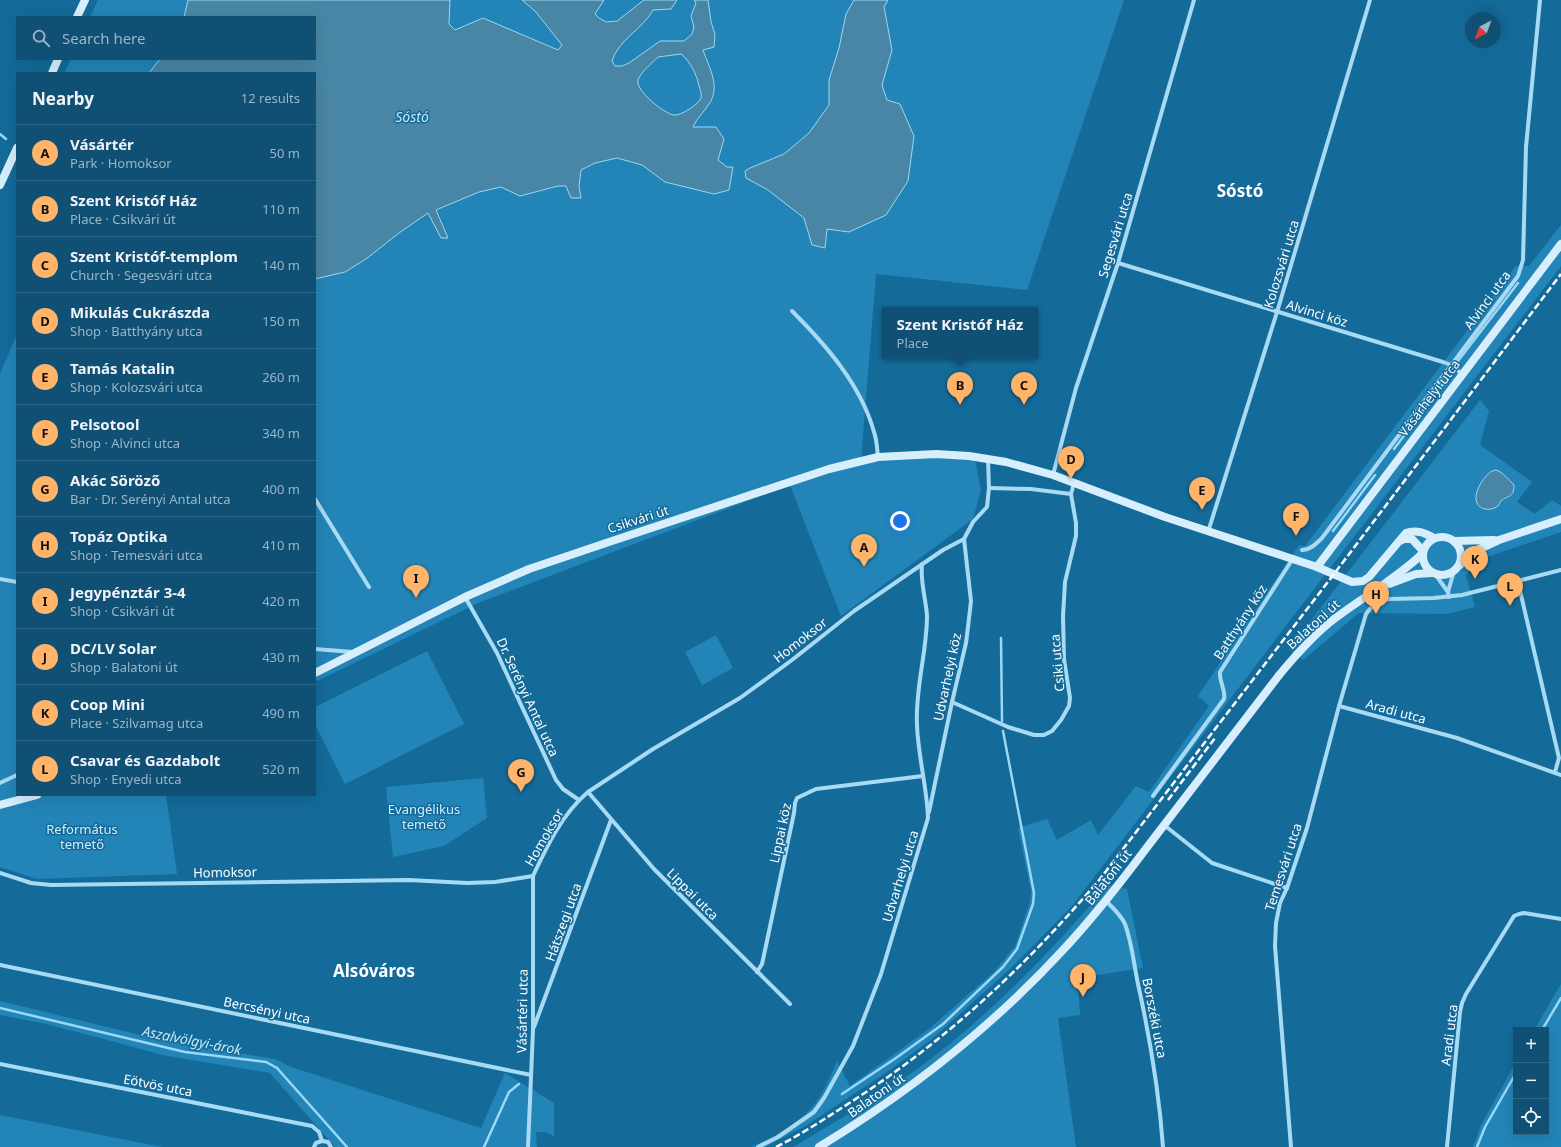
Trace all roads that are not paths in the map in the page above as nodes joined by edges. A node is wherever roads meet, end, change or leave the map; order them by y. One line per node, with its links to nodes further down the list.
1 (85, 0): 5 (street)
2 (1194, 0): 11 (street, Segesvári utca)
3 (1370, 0): 13 (street, Kolozsvári utca)
4 (1540, 0): 14 (street, Alvinci utca)
5 (77, 16)
6 (58, 60): 7 (street)
7 (52, 72)
8 (16, 150): 9 (street)
9 (0, 185)
10 (1561, 244): 15 (street, Vásárhelyi utca)
11 (1118, 263): 13 (street, Alvinci köz); 18 (street, Segesvári utca)
12 (792, 311): 16 (street)
13 (1277, 312): 14 (street, Alvinci köz); 24 (street, Kolozsvári utca)
14 (1451, 365): 15 (street, Alvinci köz); 30 (street, Alvinci utca)
15 (1462, 374): 34 (street, Vásárhelyi utca)
16 (878, 457): 17 (street, Csikvári út); 44 (street, Csikvári út)
17 (988, 458): 18 (street, Csikvári út); 20 (street)
18 (1053, 475): 19 (street, Csikvári út)
19 (1074, 483): 21 (street, Csiki utca); 24 (street, Csikvári út)
20 (989, 488): 21 (street); 26 (street)
21 (1071, 494): 49 (street, Csiki utca)
22 (316, 501): 41 (street)
23 (1561, 519): 27 (street)
24 (1208, 532): 32 (street, Csikvári út)
25 (1434, 538): 28 (street, Csikvári út); 29 (street); 31 (street)
26 (964, 539): 33 (street, Homoksor); 49 (street, Udvarhelyi köz)
27 (1499, 540): 29 (street); 35 (street)
28 (1400, 541): 31 (street); 34 (street, Csikvári út)
29 (1454, 541): 35 (street)
30 (1302, 550)
31 (1423, 552): 37 (street); 42 (street, Balatoni út)
32 (1292, 560): 34 (street, Csikvári út); 58 (street, Batthyány köz)
33 (922, 564): 54 (street, Udvarhelyi utca); 56 (street, Homoksor)
34 (1317, 567)
35 (1456, 569): 37 (street); 43 (street)
36 (1561, 570): 40 (street)
37 (1433, 573): 42 (street, Balatoni út); 43 (street)
38 (0, 580): 39 (street)
39 (16, 582)
40 (1518, 582): 45 (street); 51 (street)
41 (369, 587)
42 (1381, 587): 63 (street, Balatoni út)
43 (1448, 592): 45 (street)
44 (465, 597): 47 (street, Csikvári út); 59 (street, Dr. Serényi Antal utca)
45 (1449, 597): 50 (street, Temesvári utca)
46 (316, 649): 47 (street)
47 (356, 652): 48 (street, Csikvári út)
48 (316, 672)
49 (952, 702): 61 (street, Udvarhelyi köz)
50 (1339, 706): 51 (street, Aradi utca); 66 (street, Temesvári utca)
51 (1555, 772): 53 (street, Aradi utca)
52 (16, 775): 55 (street)
53 (1561, 775)
54 (923, 776): 61 (street, Udvarhelyi utca); 70 (street, Lippai köz)
55 (0, 783)
56 (588, 792): 59 (street, Homoksor); 62 (street, Lippai utca)
57 (32, 796): 60 (street)
58 (1153, 796)
59 (579, 800): 65 (street, Homoksor)
60 (0, 805)
61 (928, 818): 79 (street, Udvarhelyi utca)
62 (611, 820): 70 (street, Lippai utca); 72 (street, Hátszegi utca)
63 (1164, 825): 66 (street); 67 (street, Balatoni út)
64 (0, 873): 65 (street, Homoksor)
65 (533, 876): 72 (street, Vásártéri utca)
66 (1288, 888): 82 (street, Temesvári utca)
67 (1106, 901): 80 (street, Balatoni út); 81 (street, Borszéki utca)
68 (1561, 919): 83 (street, Aradi utca)
69 (0, 965): 74 (street, Bercsényi utca)
70 (757, 972): 71 (street, Lippai utca)
71 (790, 1004)
72 (533, 1030): 74 (street, Vásártéri utca)
73 (0, 1064): 75 (street, Eötvös utca)
74 (531, 1075): 78 (street, Vásártéri utca)
75 (322, 1141): 76 (street); 77 (street)
76 (314, 1147)
77 (331, 1147)
78 (528, 1147)
79 (758, 1147)
80 (819, 1147)
81 (1163, 1147)
82 (1291, 1147)
83 (1446, 1147)

